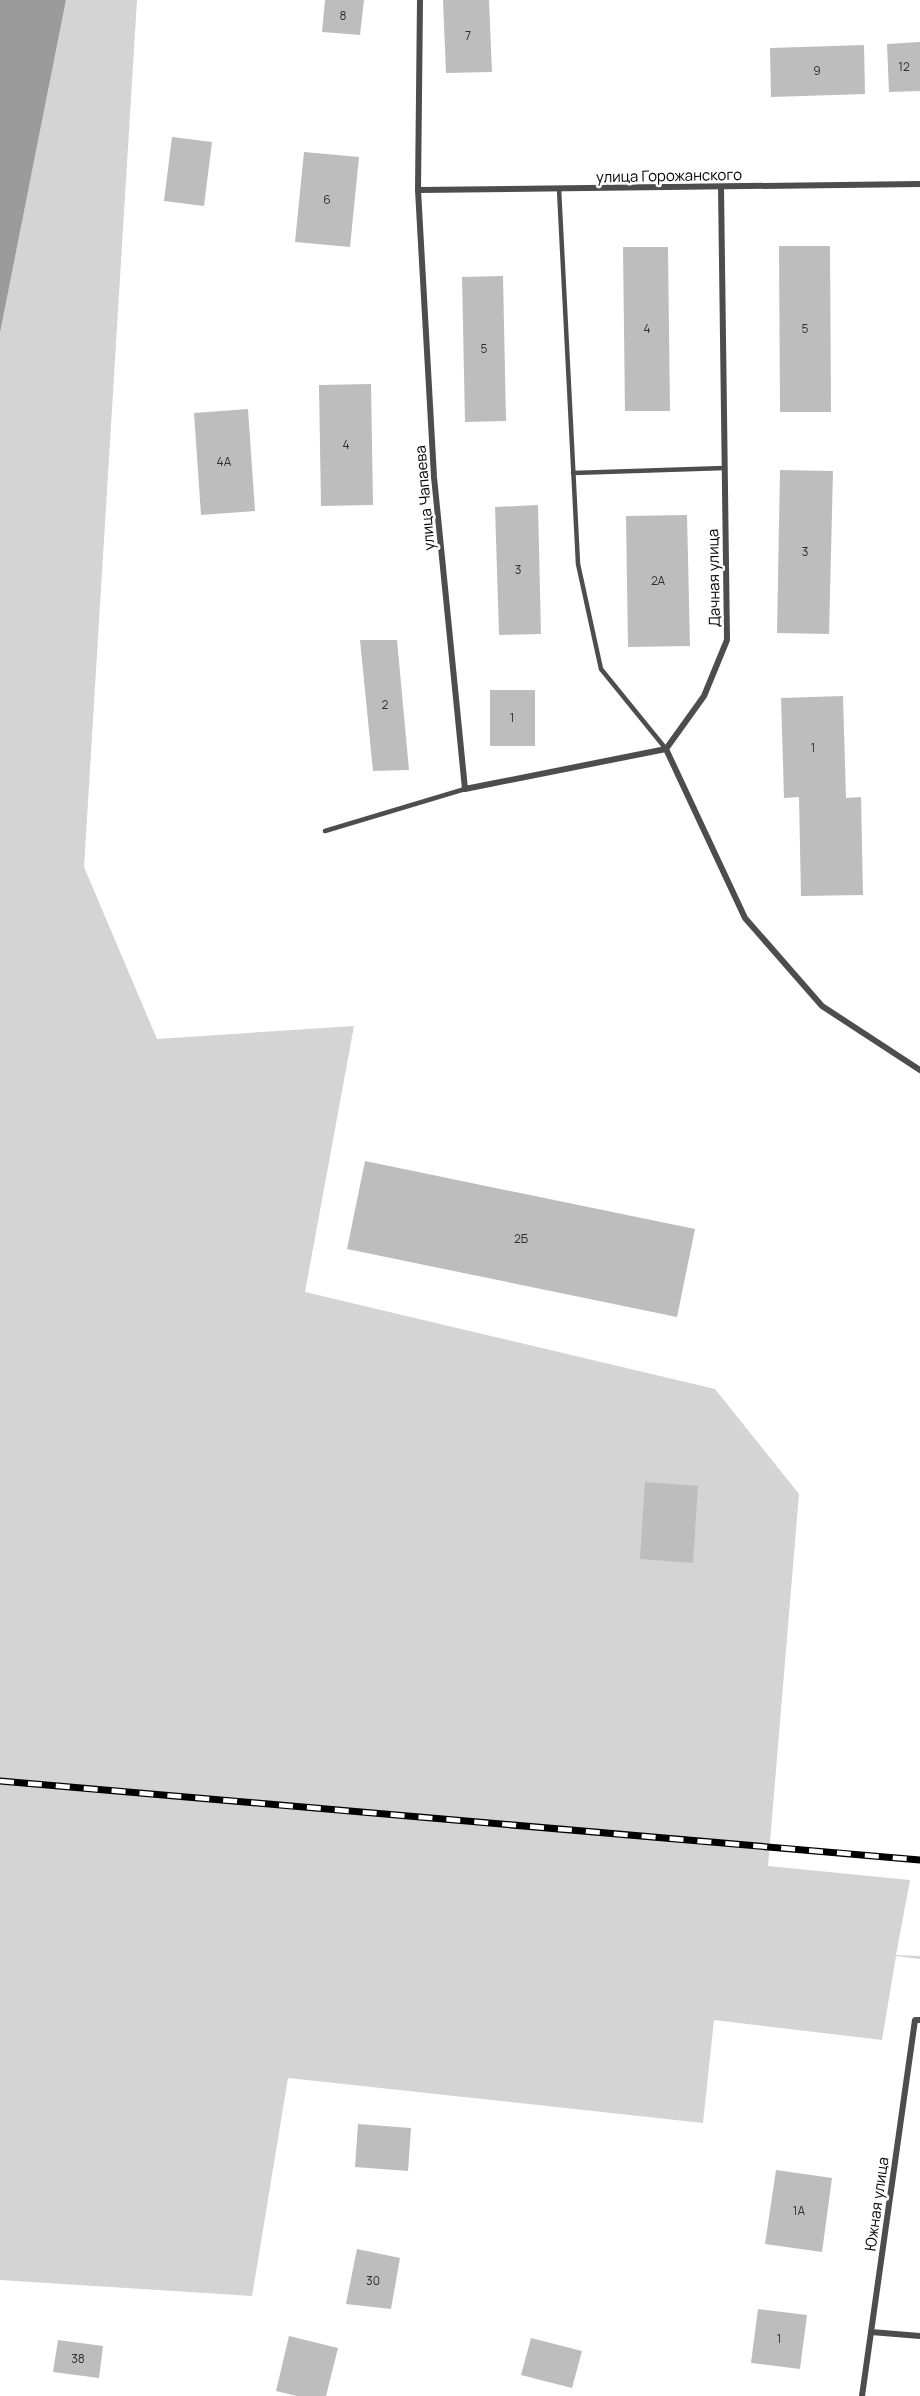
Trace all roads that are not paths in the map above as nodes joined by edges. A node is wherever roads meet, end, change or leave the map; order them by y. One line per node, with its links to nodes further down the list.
1 (420, 0): 4 (street, улица Чапаева)
2 (920, 184): 3 (street, улица Горожанского)
3 (721, 187): 5 (street, улица Горожанского); 6 (street, Дачная улица)
4 (418, 189): 5 (street, улица Горожанского); 9 (street, улица Чапаева)
5 (559, 189): 7 (lane)
6 (725, 468): 7 (lane); 8 (street, Дачная улица)
7 (573, 473): 8 (lane)
8 (666, 749): 9 (street); 11 (street)
9 (465, 789): 10 (lane)
10 (325, 831)
11 (920, 1070)
12 (920, 2020): 13 (street, Южная улица)
13 (871, 2332): 14 (street); 15 (street, Южная улица)
14 (920, 2336)
15 (862, 2396)

